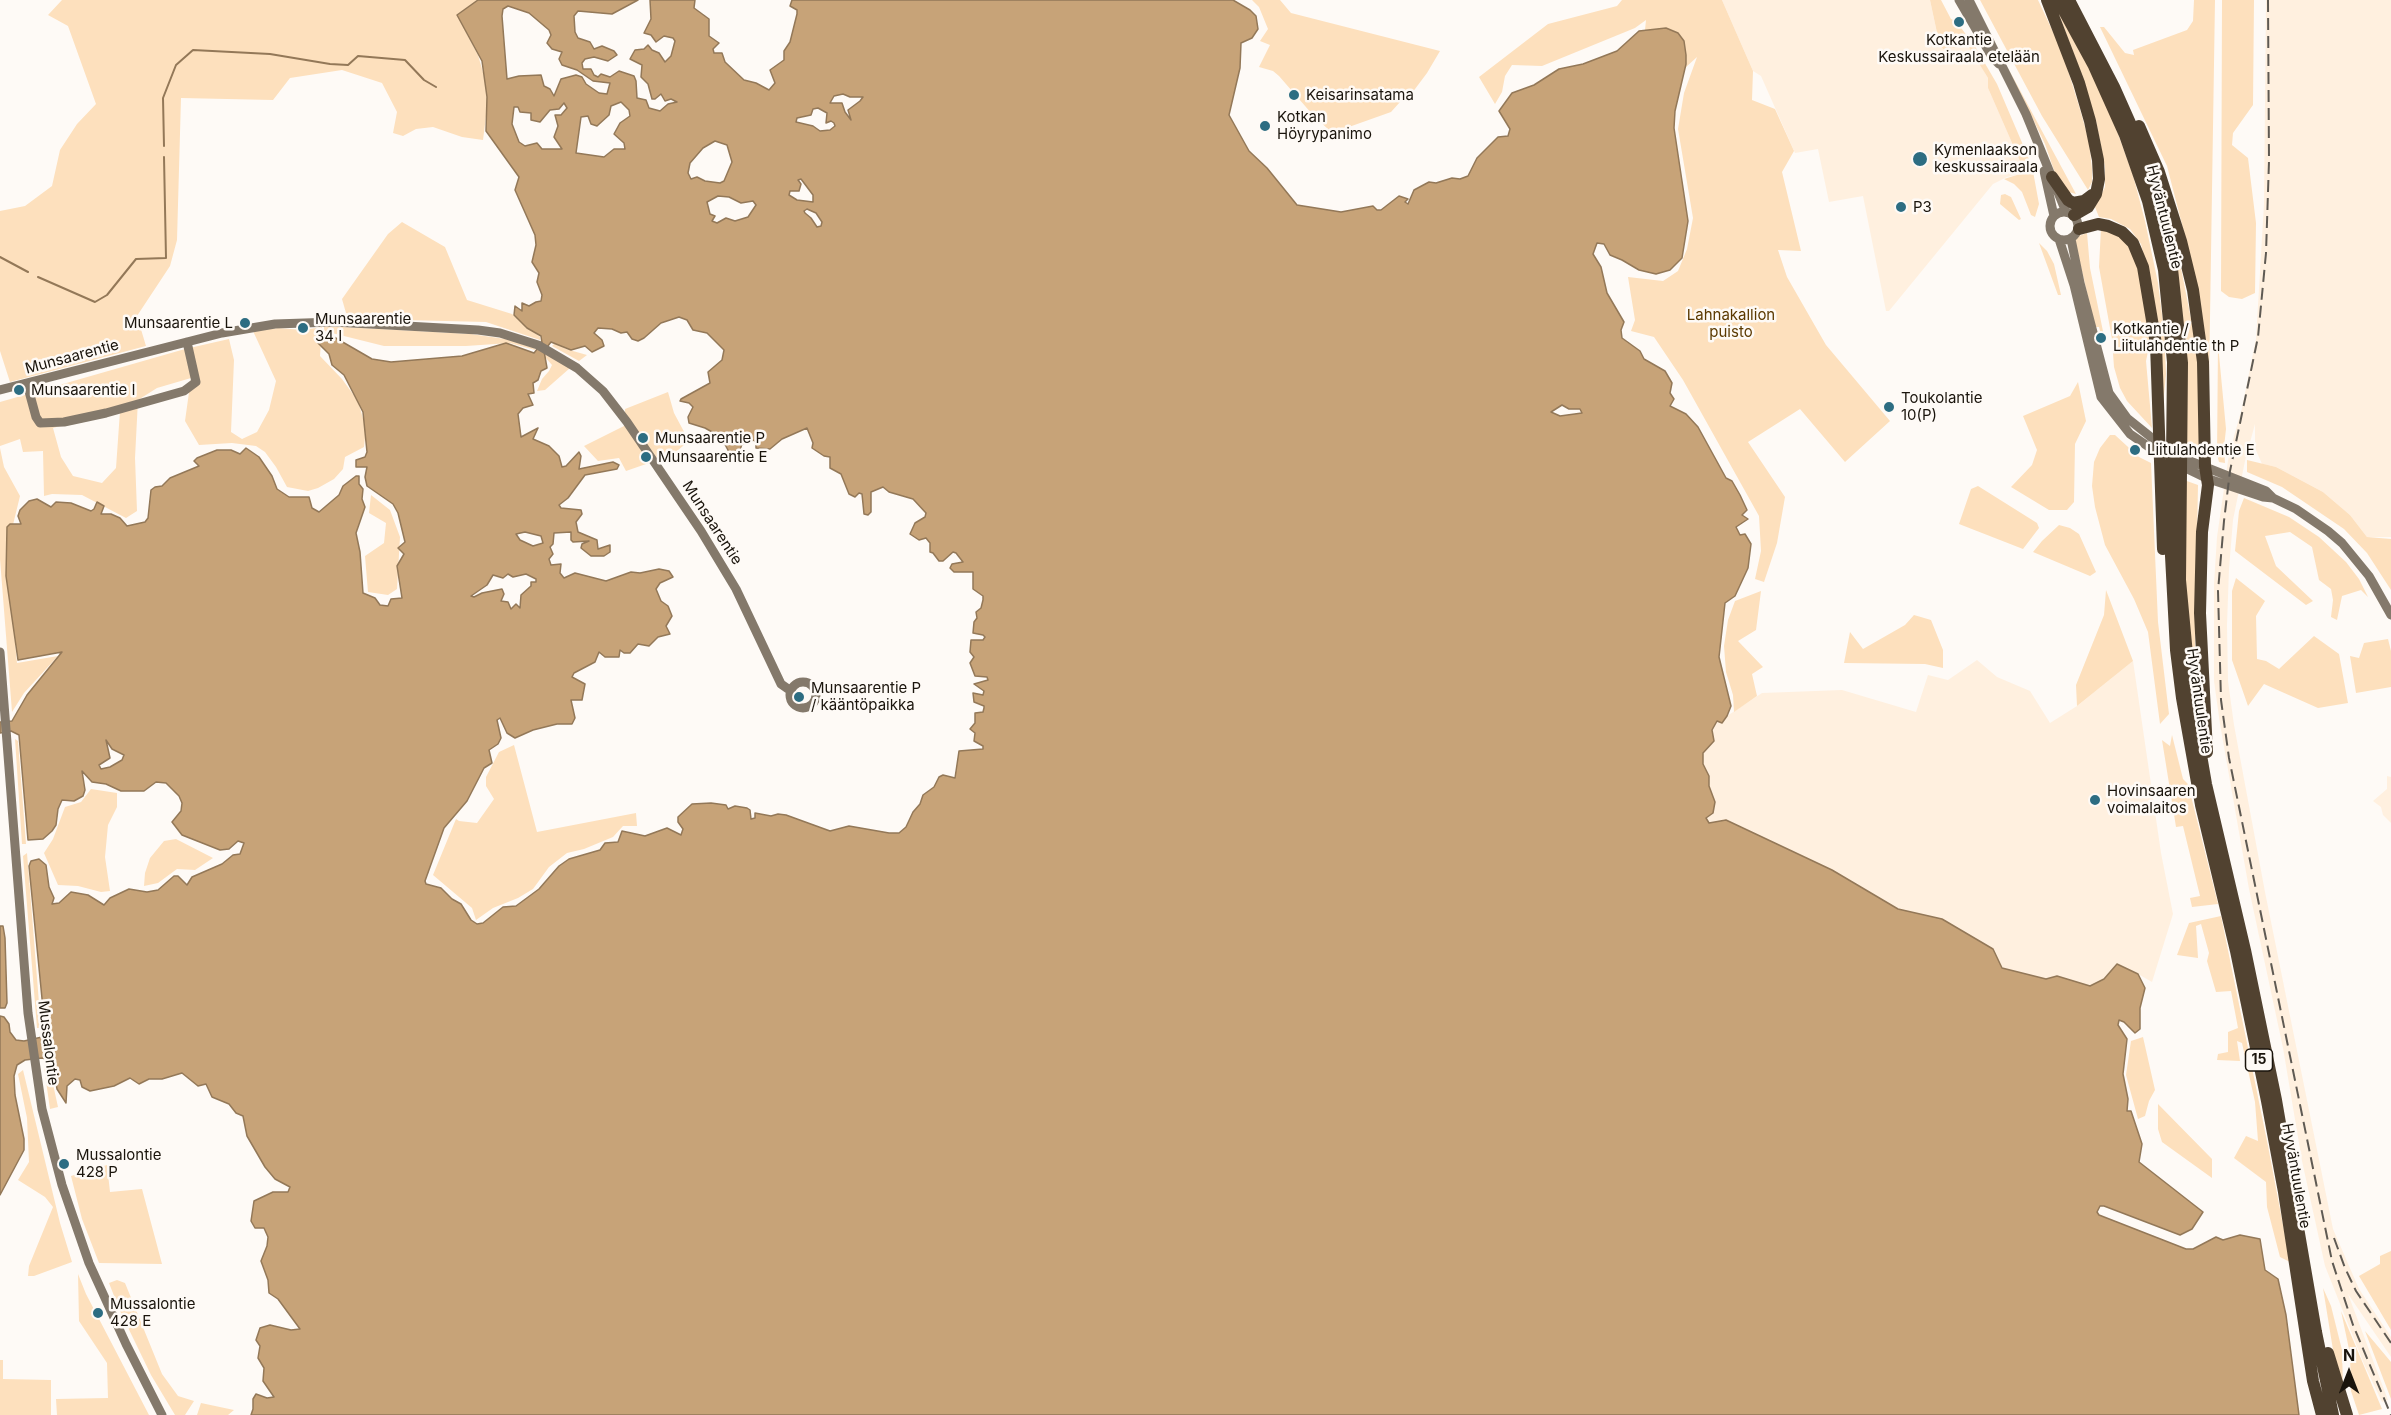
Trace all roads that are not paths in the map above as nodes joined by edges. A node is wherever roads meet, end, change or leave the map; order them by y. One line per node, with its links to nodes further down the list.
1 (1959, 0): 7 (street)
2 (1969, 0): 7 (street)
3 (2047, 0): 10 (highway)
4 (2058, 0): 21 (highway, Hyväntuulentie / 15)
5 (2069, 0): 6 (highway, Hyväntuulentie / 15)
6 (2096, 51): 19 (highway); 24 (highway, Hyväntuulentie / 15)
7 (2001, 65): 8 (street)
8 (2039, 145): 9 (street); 12 (street)
9 (2052, 177): 10 (highway); 11 (street)
10 (2096, 194): 11 (highway)
11 (2070, 213): 12 (street); 13 (street)
12 (2054, 216): 14 (street)
13 (2075, 234): 14 (street); 18 (street); 21 (highway)
14 (2059, 239): 18 (street)
15 (187, 342): 16 (street, Munsaarentie); 16 (street); 23 (street, Munsaarentie)
16 (27, 384): 17 (street, Munsaarentie)
17 (0, 390)
18 (2153, 446): 19 (street)
19 (2206, 472): 20 (street); 24 (highway)
20 (2391, 615)
21 (2176, 650): 28 (highway, Hyväntuulentie / 15)
22 (0, 652): 27 (street, Mussalontie)
23 (791, 691)
24 (2220, 845): 25 (highway, Hyväntuulentie / 15)
25 (2310, 1297): 26 (highway); 29 (highway, Hyväntuulentie / 15)
26 (2347, 1414)
27 (162, 1415)
28 (2322, 1415)
29 (2333, 1415)

